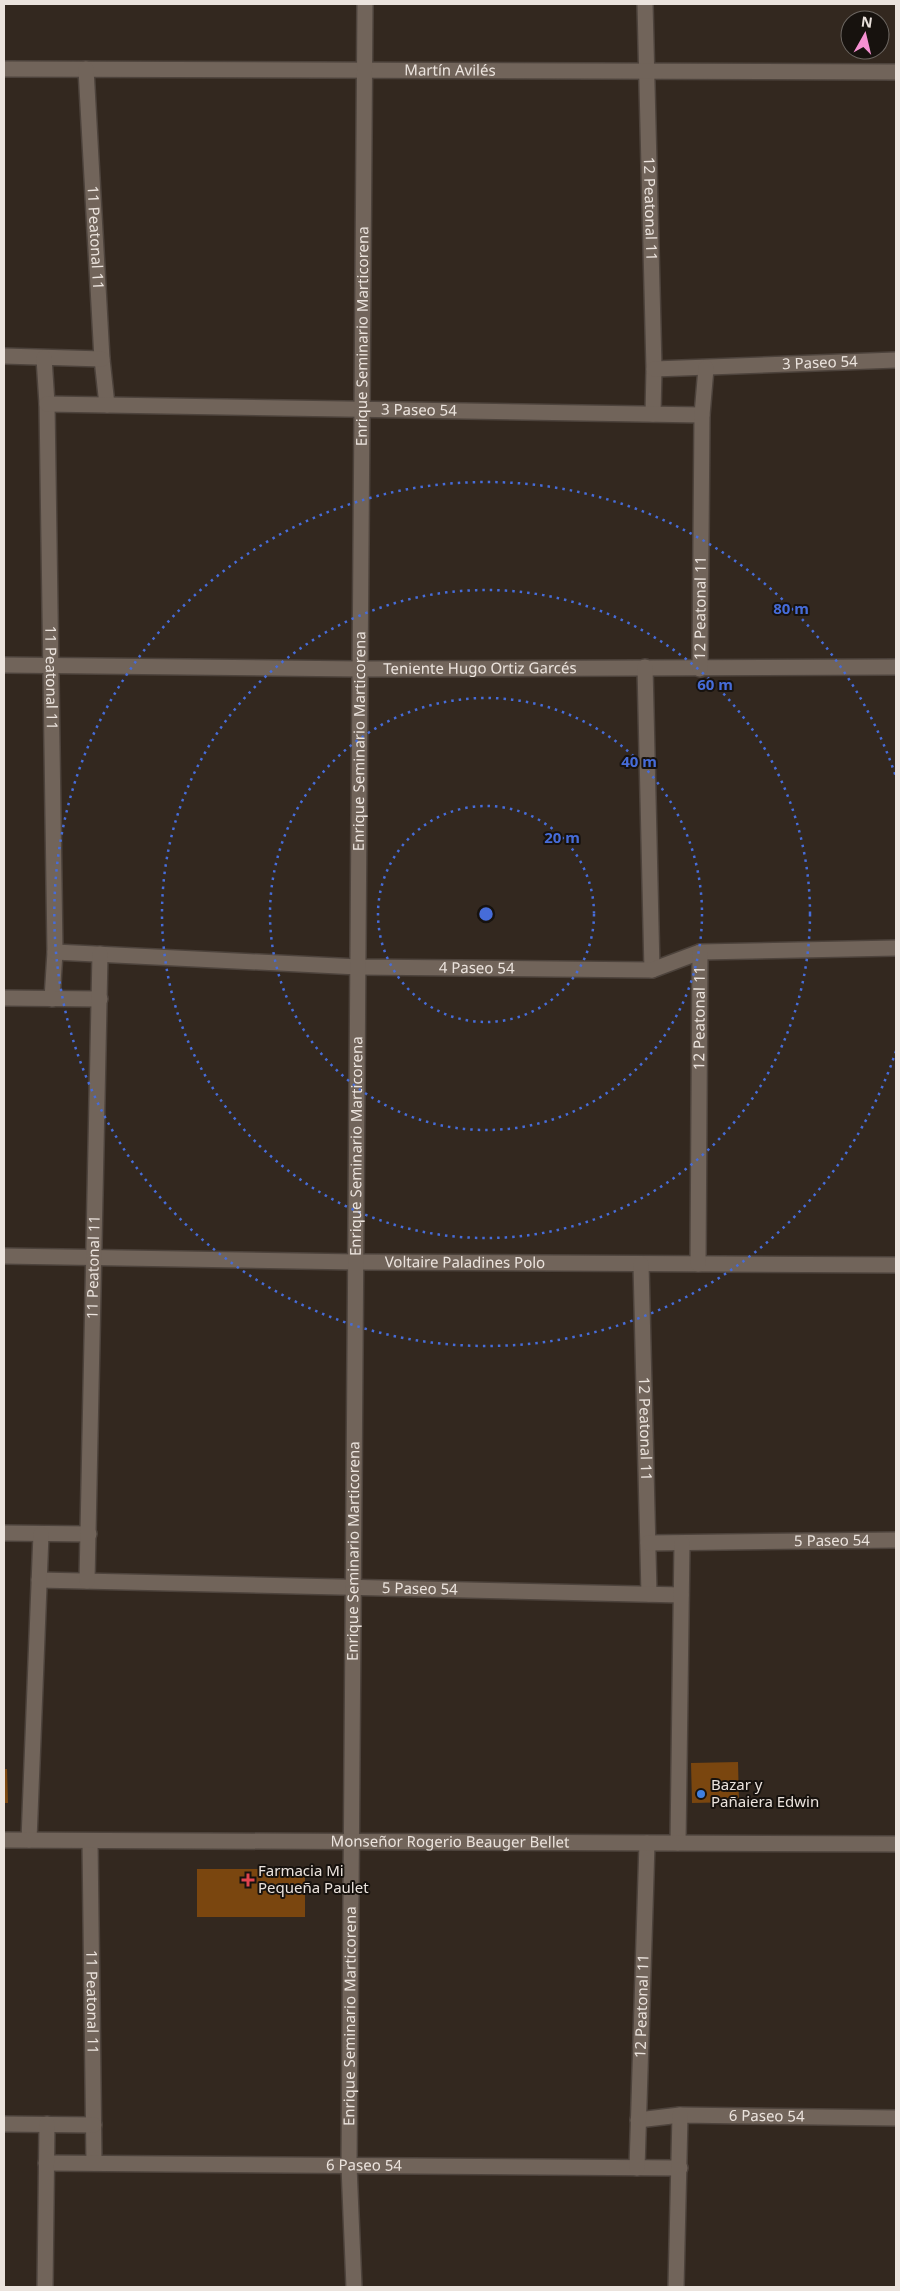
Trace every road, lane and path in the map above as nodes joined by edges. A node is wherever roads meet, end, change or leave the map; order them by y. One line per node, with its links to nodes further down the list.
1 (365, 4): 5 (street, Enrique Seminario Marticorena)
2 (645, 4): 6 (street, 12 Peatonal 11)
3 (4, 69): 4 (street, Martín Avilés)
4 (86, 69): 5 (street, Martín Avilés); 10 (street, 11 Peatonal 11)
5 (365, 70): 6 (street, Martín Avilés); 16 (street, Enrique Seminario Marticorena)
6 (645, 70): 7 (street, Martín Avilés); 13 (street, 12 Peatonal 11)
7 (896, 72)
8 (4, 356): 9 (street)
9 (44, 358): 10 (street); 14 (street, 11 Peatonal 11)
10 (102, 359): 15 (street, 11 Peatonal 11)
11 (896, 360): 12 (street, 3 Paseo 54)
12 (706, 368): 13 (street, 3 Paseo 54); 18 (street, 12 Peatonal 11)
13 (654, 369): 17 (street, 12 Peatonal 11)
14 (47, 404): 15 (street, 3 Paseo 54); 20 (street, 11 Peatonal 11)
15 (107, 405): 16 (street, 3 Paseo 54)
16 (362, 409): 17 (street, 3 Paseo 54); 23 (street, Enrique Seminario Marticorena)
17 (653, 414): 18 (street, 3 Paseo 54)
18 (702, 415): 24 (street, 12 Peatonal 11)
19 (4, 665): 20 (street, Teniente Hugo Ortiz Garcés)
20 (52, 666): 23 (street, Teniente Hugo Ortiz Garcés); 26 (street, 11 Peatonal 11)
21 (645, 667): 23 (street, Teniente Hugo Ortiz Garcés); 24 (street, Teniente Hugo Ortiz Garcés); 30 (street)
22 (896, 668): 24 (street, Teniente Hugo Ortiz Garcés)
23 (360, 669): 29 (street, Enrique Seminario Marticorena)
24 (700, 669)
25 (896, 948): 27 (street, 4 Paseo 54)
26 (55, 952): 28 (street, 4 Paseo 54); 32 (street, 11 Peatonal 11)
27 (700, 952): 30 (street, 4 Paseo 54); 38 (street, 12 Peatonal 11)
28 (100, 954): 29 (street, 4 Paseo 54); 33 (street, 11 Peatonal 11)
29 (358, 967): 30 (street, 4 Paseo 54); 36 (street, Enrique Seminario Marticorena)
30 (652, 970)
31 (4, 998): 32 (street)
32 (52, 999): 33 (street)
33 (100, 999): 35 (street, 11 Peatonal 11)
34 (4, 1256): 35 (street, Voltaire Paladines Polo)
35 (94, 1257): 36 (street, Voltaire Paladines Polo); 42 (street, 11 Peatonal 11)
36 (356, 1262): 37 (street, Voltaire Paladines Polo); 48 (street, Enrique Seminario Marticorena)
37 (641, 1264): 38 (street, Voltaire Paladines Polo); 44 (street, 12 Peatonal 11)
38 (698, 1264): 39 (street, Voltaire Paladines Polo)
39 (896, 1265)
40 (4, 1533): 41 (street)
41 (41, 1534): 42 (street); 46 (street)
42 (88, 1534): 47 (street, 11 Peatonal 11)
43 (896, 1540): 45 (street, 5 Paseo 54)
44 (648, 1543): 45 (street, 5 Paseo 54); 49 (street, 12 Peatonal 11)
45 (682, 1543): 50 (street)
46 (39, 1580): 47 (street, 5 Paseo 54); 52 (street)
47 (87, 1581): 48 (street, 5 Paseo 54)
48 (353, 1587): 49 (street, 5 Paseo 54); 54 (street, Enrique Seminario Marticorena)
49 (649, 1594): 50 (street, 5 Paseo 54)
50 (681, 1595): 56 (street)
51 (4, 1840): 52 (street, Monseñor Rogerio Beauger Bellet)
52 (29, 1840): 53 (street, Monseñor Rogerio Beauger Bellet)
53 (90, 1841): 54 (street, Monseñor Rogerio Beauger Bellet); 63 (street, 11 Peatonal 11)
54 (352, 1842): 55 (street, Monseñor Rogerio Beauger Bellet); 66 (street, Enrique Seminario Marticorena)
55 (647, 1843): 56 (street, Monseñor Rogerio Beauger Bellet); 60 (street, 12 Peatonal 11)
56 (678, 1843): 57 (street, Monseñor Rogerio Beauger Bellet)
57 (896, 1844)
58 (680, 2115): 59 (street, 6 Paseo 54); 60 (street, 6 Paseo 54); 68 (street)
59 (896, 2118)
60 (638, 2120): 67 (street, 12 Peatonal 11)
61 (4, 2124): 62 (street)
62 (47, 2124): 63 (street); 64 (street)
63 (94, 2125): 65 (street, 11 Peatonal 11)
64 (46, 2163): 65 (street, 6 Paseo 54); 69 (street)
65 (94, 2163): 66 (street, 6 Paseo 54)
66 (349, 2166): 67 (street, 6 Paseo 54); 70 (street, Enrique Seminario Marticorena)
67 (637, 2168): 68 (street, 6 Paseo 54)
68 (680, 2168): 71 (street)
69 (45, 2287)
70 (354, 2287)
71 (676, 2287)

